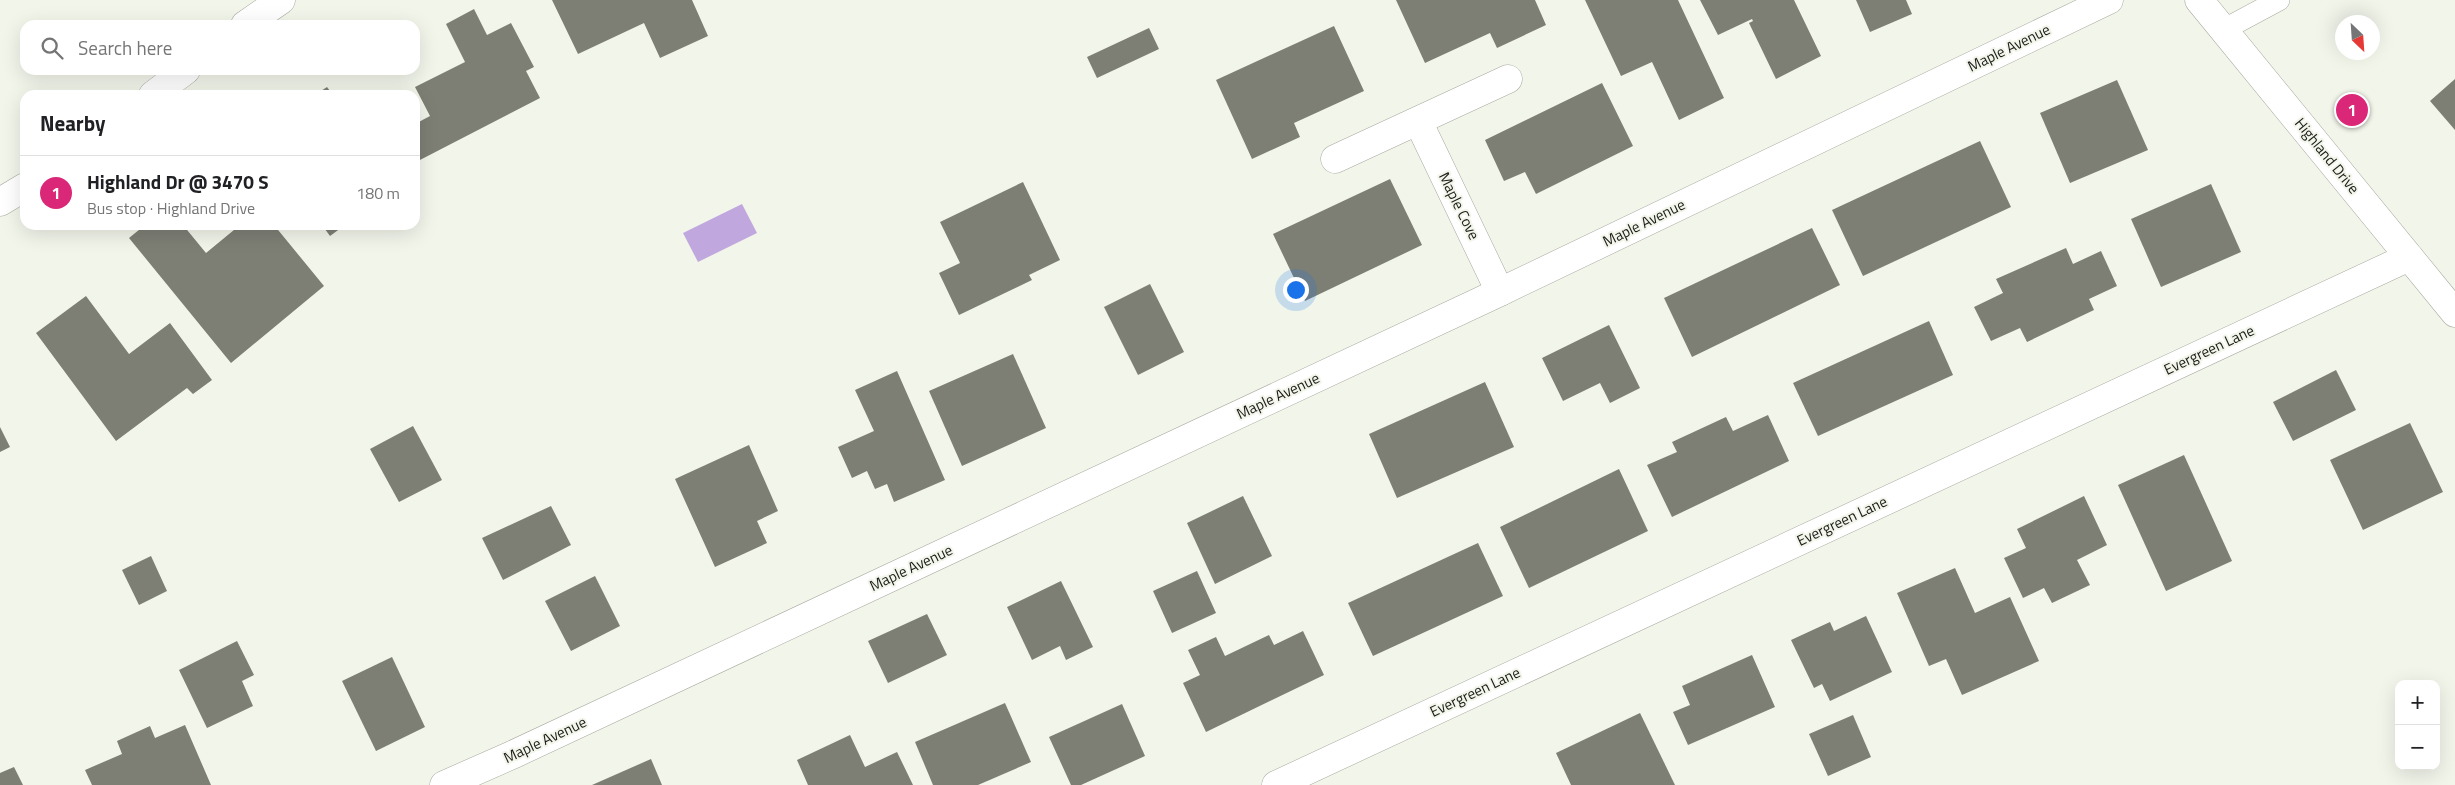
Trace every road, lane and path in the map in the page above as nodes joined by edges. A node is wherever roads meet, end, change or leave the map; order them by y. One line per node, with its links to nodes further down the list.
1 (281, 0): 5 (street)
2 (2109, 0): 15 (street, Maple Avenue)
3 (2199, 0): 6 (street, Highland Drive)
4 (2279, 0): 6 (lane)
5 (252, 20)
6 (2223, 30): 14 (street, Highland Drive)
7 (179, 75): 9 (street)
8 (1508, 79): 10 (street)
9 (160, 90)
10 (1418, 121): 11 (street); 15 (street, Maple Cove)
11 (1335, 159)
12 (20, 190): 13 (street)
13 (0, 202)
14 (2409, 257): 16 (street, Highland Drive); 18 (street, Evergreen Lane)
15 (1500, 292): 17 (street, Maple Avenue)
16 (2455, 313)
17 (444, 785)
18 (1276, 785)

